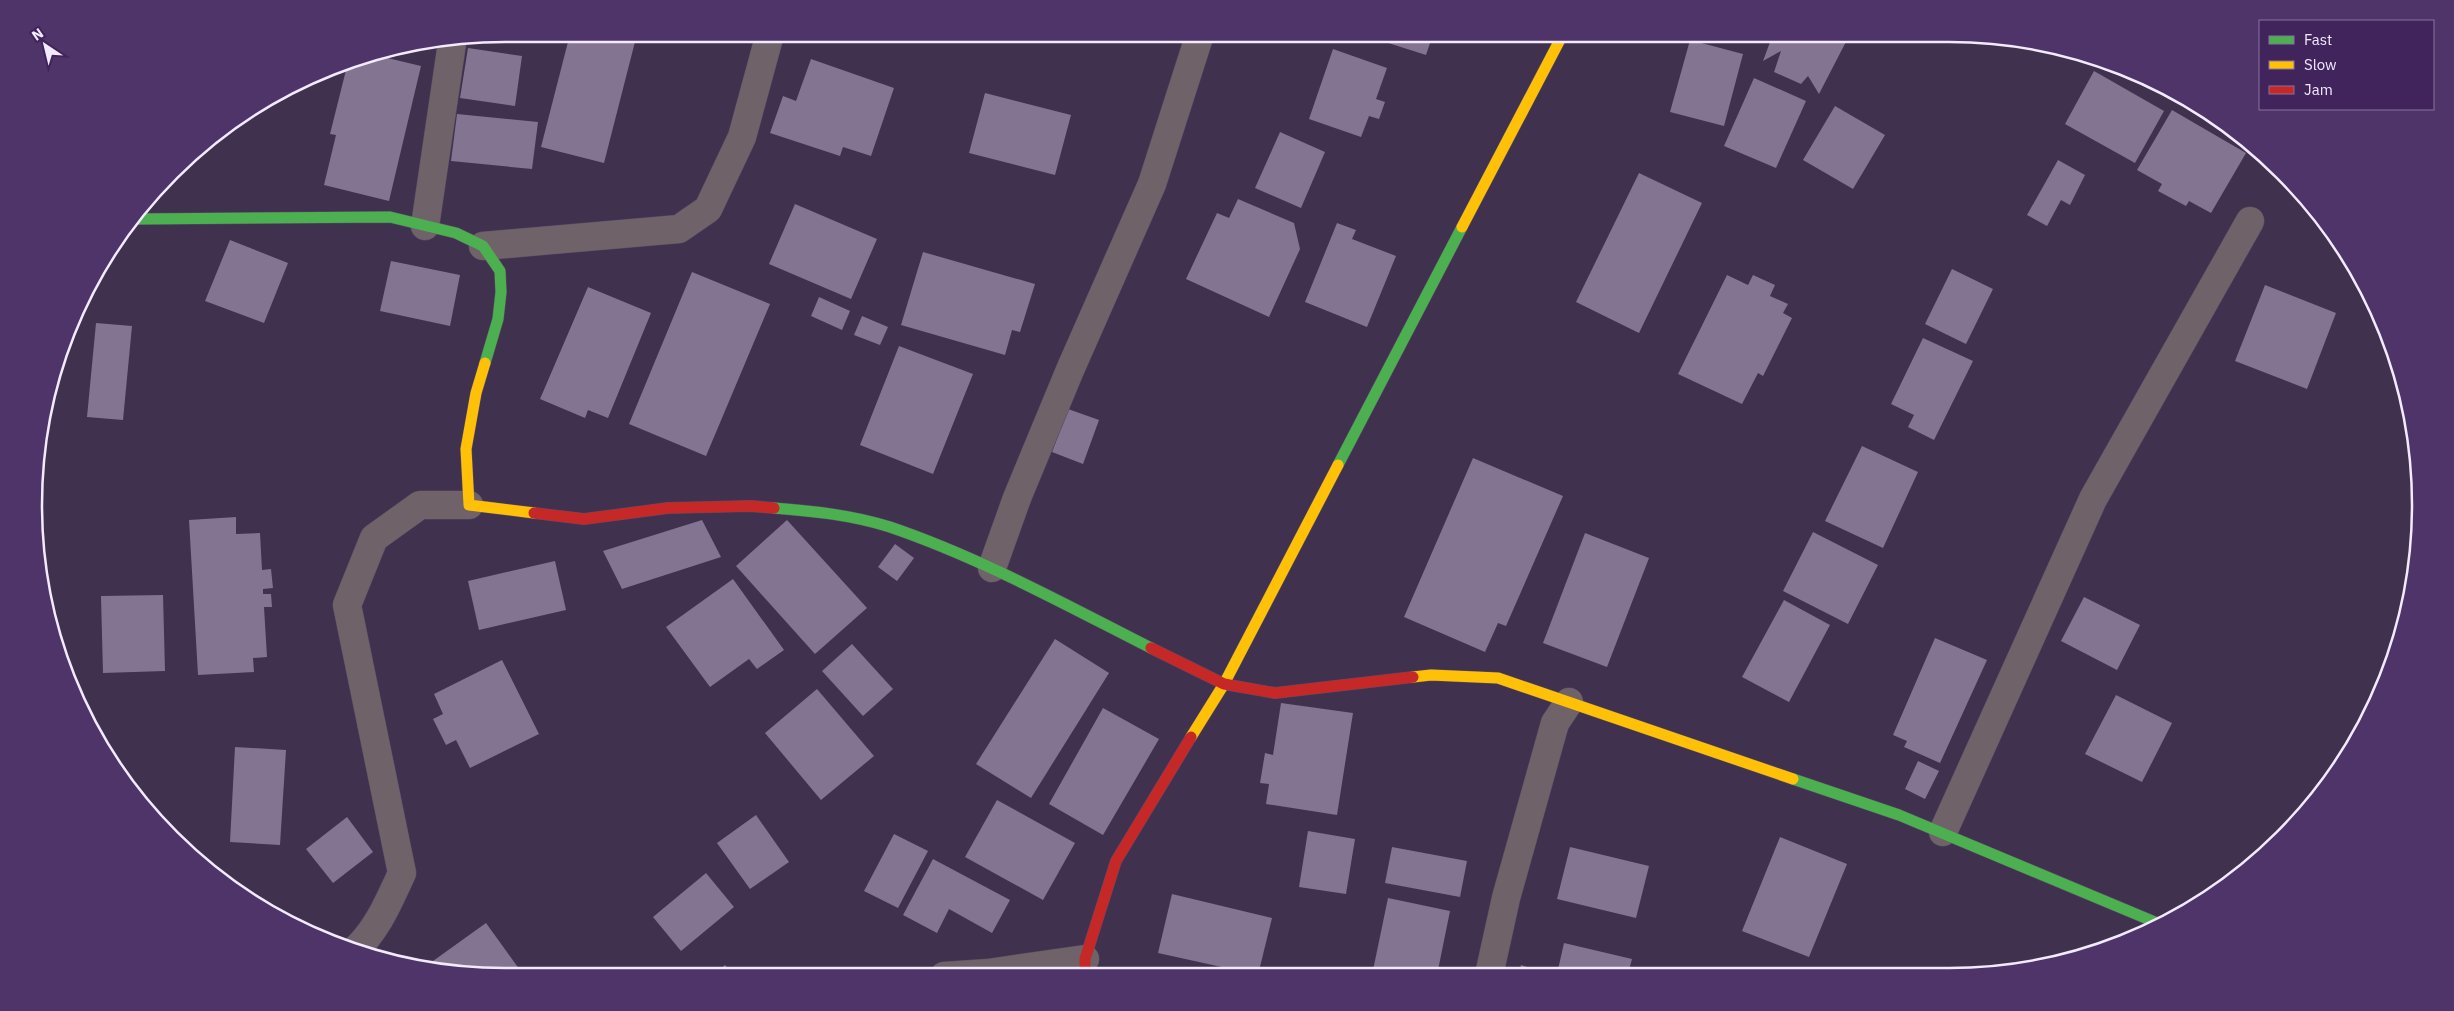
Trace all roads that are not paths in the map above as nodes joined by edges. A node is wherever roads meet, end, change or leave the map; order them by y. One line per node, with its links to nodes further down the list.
1 (768, 42): 8 (street)
2 (1197, 42): 10 (street)
3 (1559, 42): 11 (street)
4 (452, 45): 7 (street)
5 (142, 219): 7 (street)
6 (2250, 221): 13 (street)
7 (425, 226): 8 (street)
8 (483, 246): 9 (street)
9 (469, 505): 10 (street); 15 (street)
10 (992, 568): 11 (street)
11 (1224, 684): 12 (street); 16 (street)
12 (1569, 702): 13 (street); 18 (street)
13 (1943, 832): 14 (street)
14 (2153, 921)
15 (361, 945)
16 (1085, 967): 17 (street)
17 (1069, 968)
18 (1491, 968)

